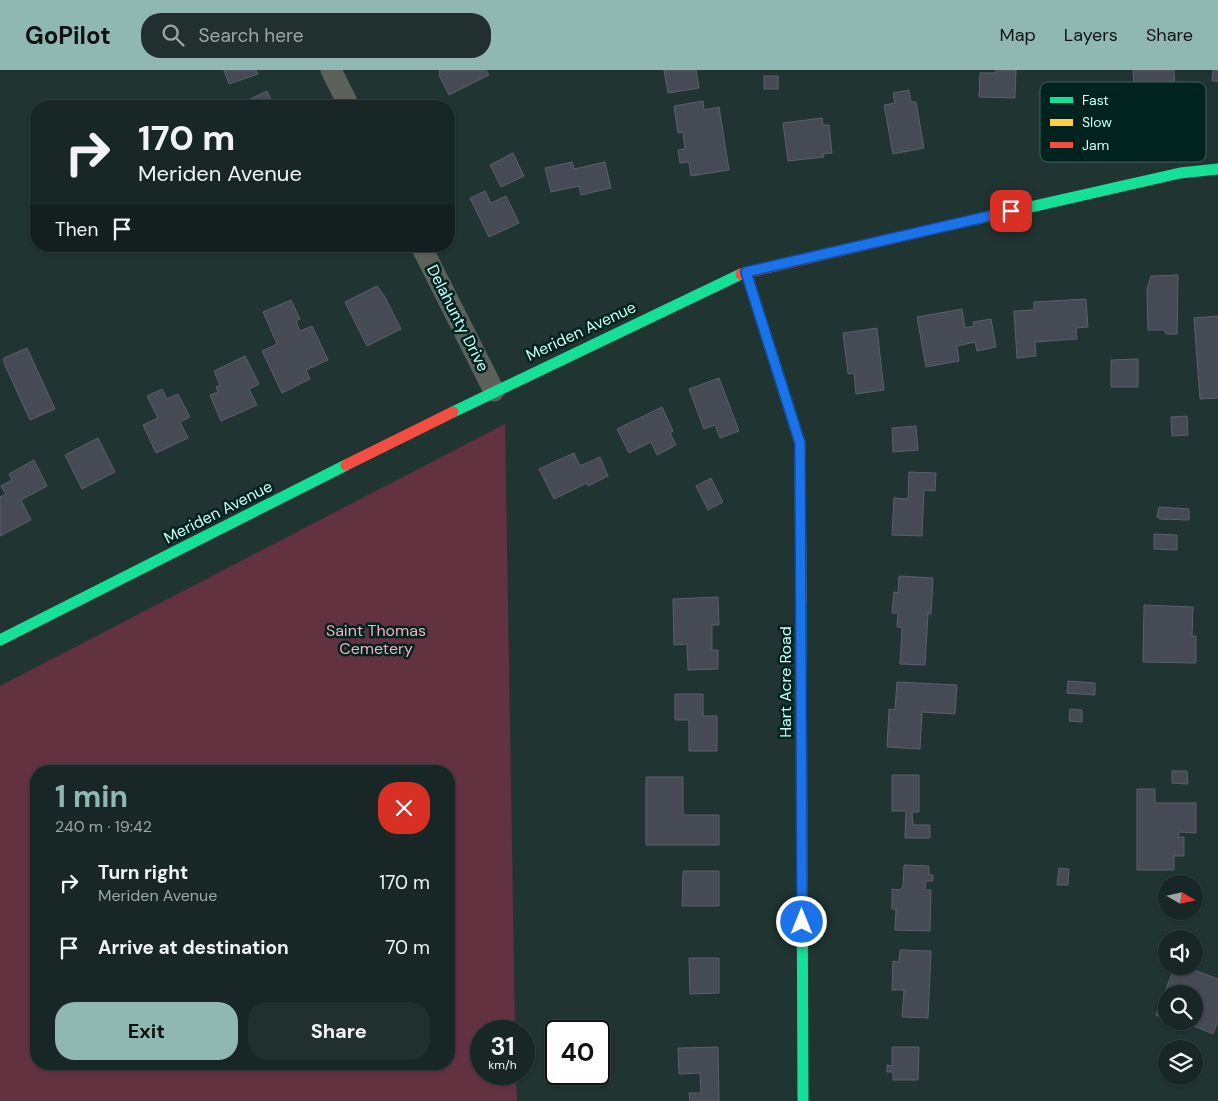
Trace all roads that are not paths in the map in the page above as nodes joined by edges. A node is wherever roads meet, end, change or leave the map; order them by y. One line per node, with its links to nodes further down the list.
1 (331, 70): 2 (street)
2 (346, 100)
3 (1218, 169): 5 (main road, Meriden Avenue)
4 (424, 252): 6 (street, Delahunty Drive)
5 (746, 272): 6 (main road, Meriden Avenue); 8 (main road, Hart Acre Road)
6 (494, 391): 7 (main road, Meriden Avenue)
7 (0, 640)
8 (803, 1101)

